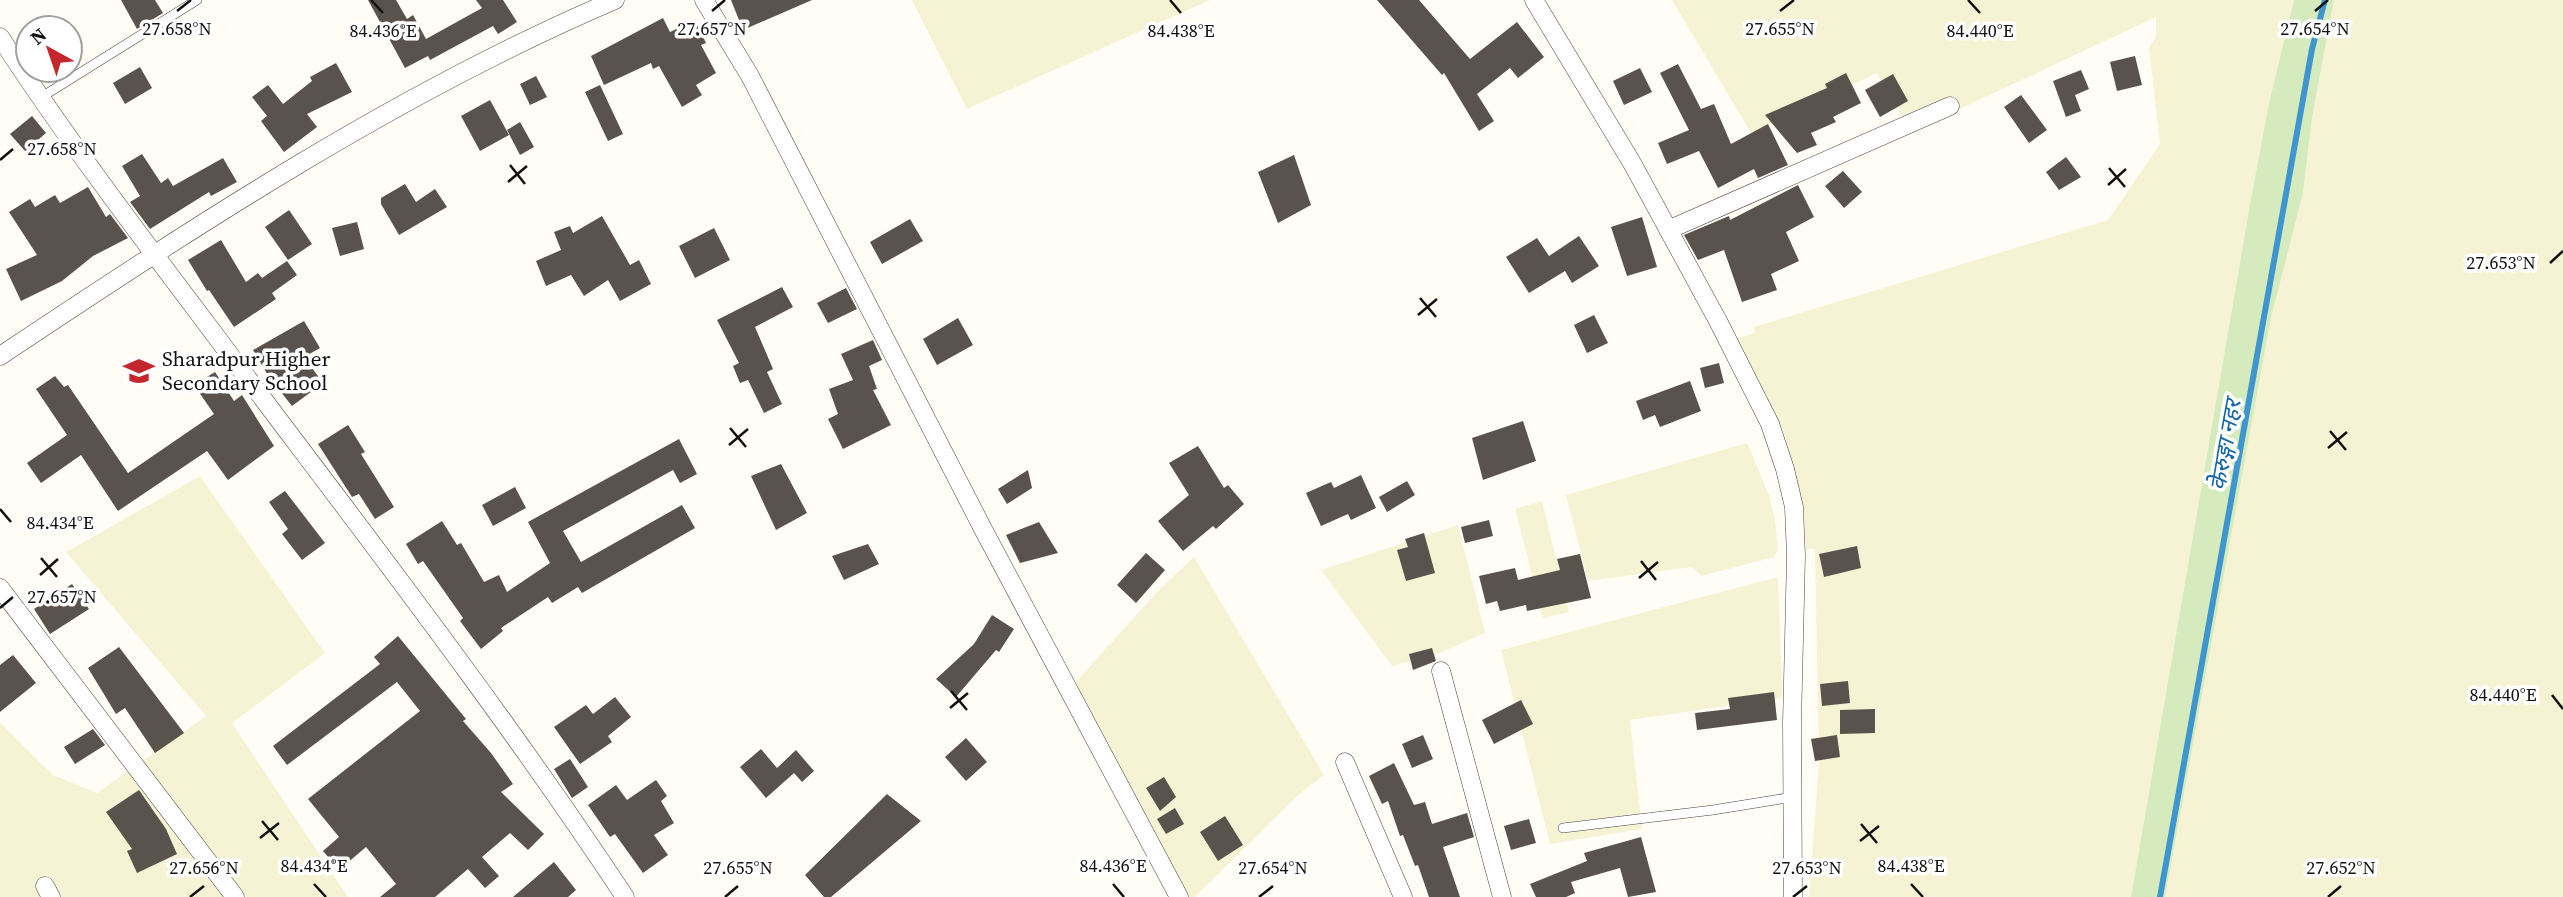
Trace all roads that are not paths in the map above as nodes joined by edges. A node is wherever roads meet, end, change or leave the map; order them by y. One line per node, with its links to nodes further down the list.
1 (197, 0): 6 (lane)
2 (615, 0): 9 (street)
3 (704, 0): 18 (street)
4 (1534, 0): 8 (street)
5 (0, 37): 6 (street)
6 (40, 98): 9 (street)
7 (1950, 106): 8 (street)
8 (1668, 230): 14 (street)
9 (154, 254): 10 (street); 17 (street)
10 (0, 356)
11 (0, 588): 16 (street)
12 (1441, 671): 20 (street)
13 (1345, 762): 19 (street)
14 (1793, 797): 15 (lane); 21 (street)
15 (1563, 828)
16 (235, 897)
17 (625, 897)
18 (1180, 897)
19 (1403, 897)
20 (1502, 897)
21 (1793, 897)

